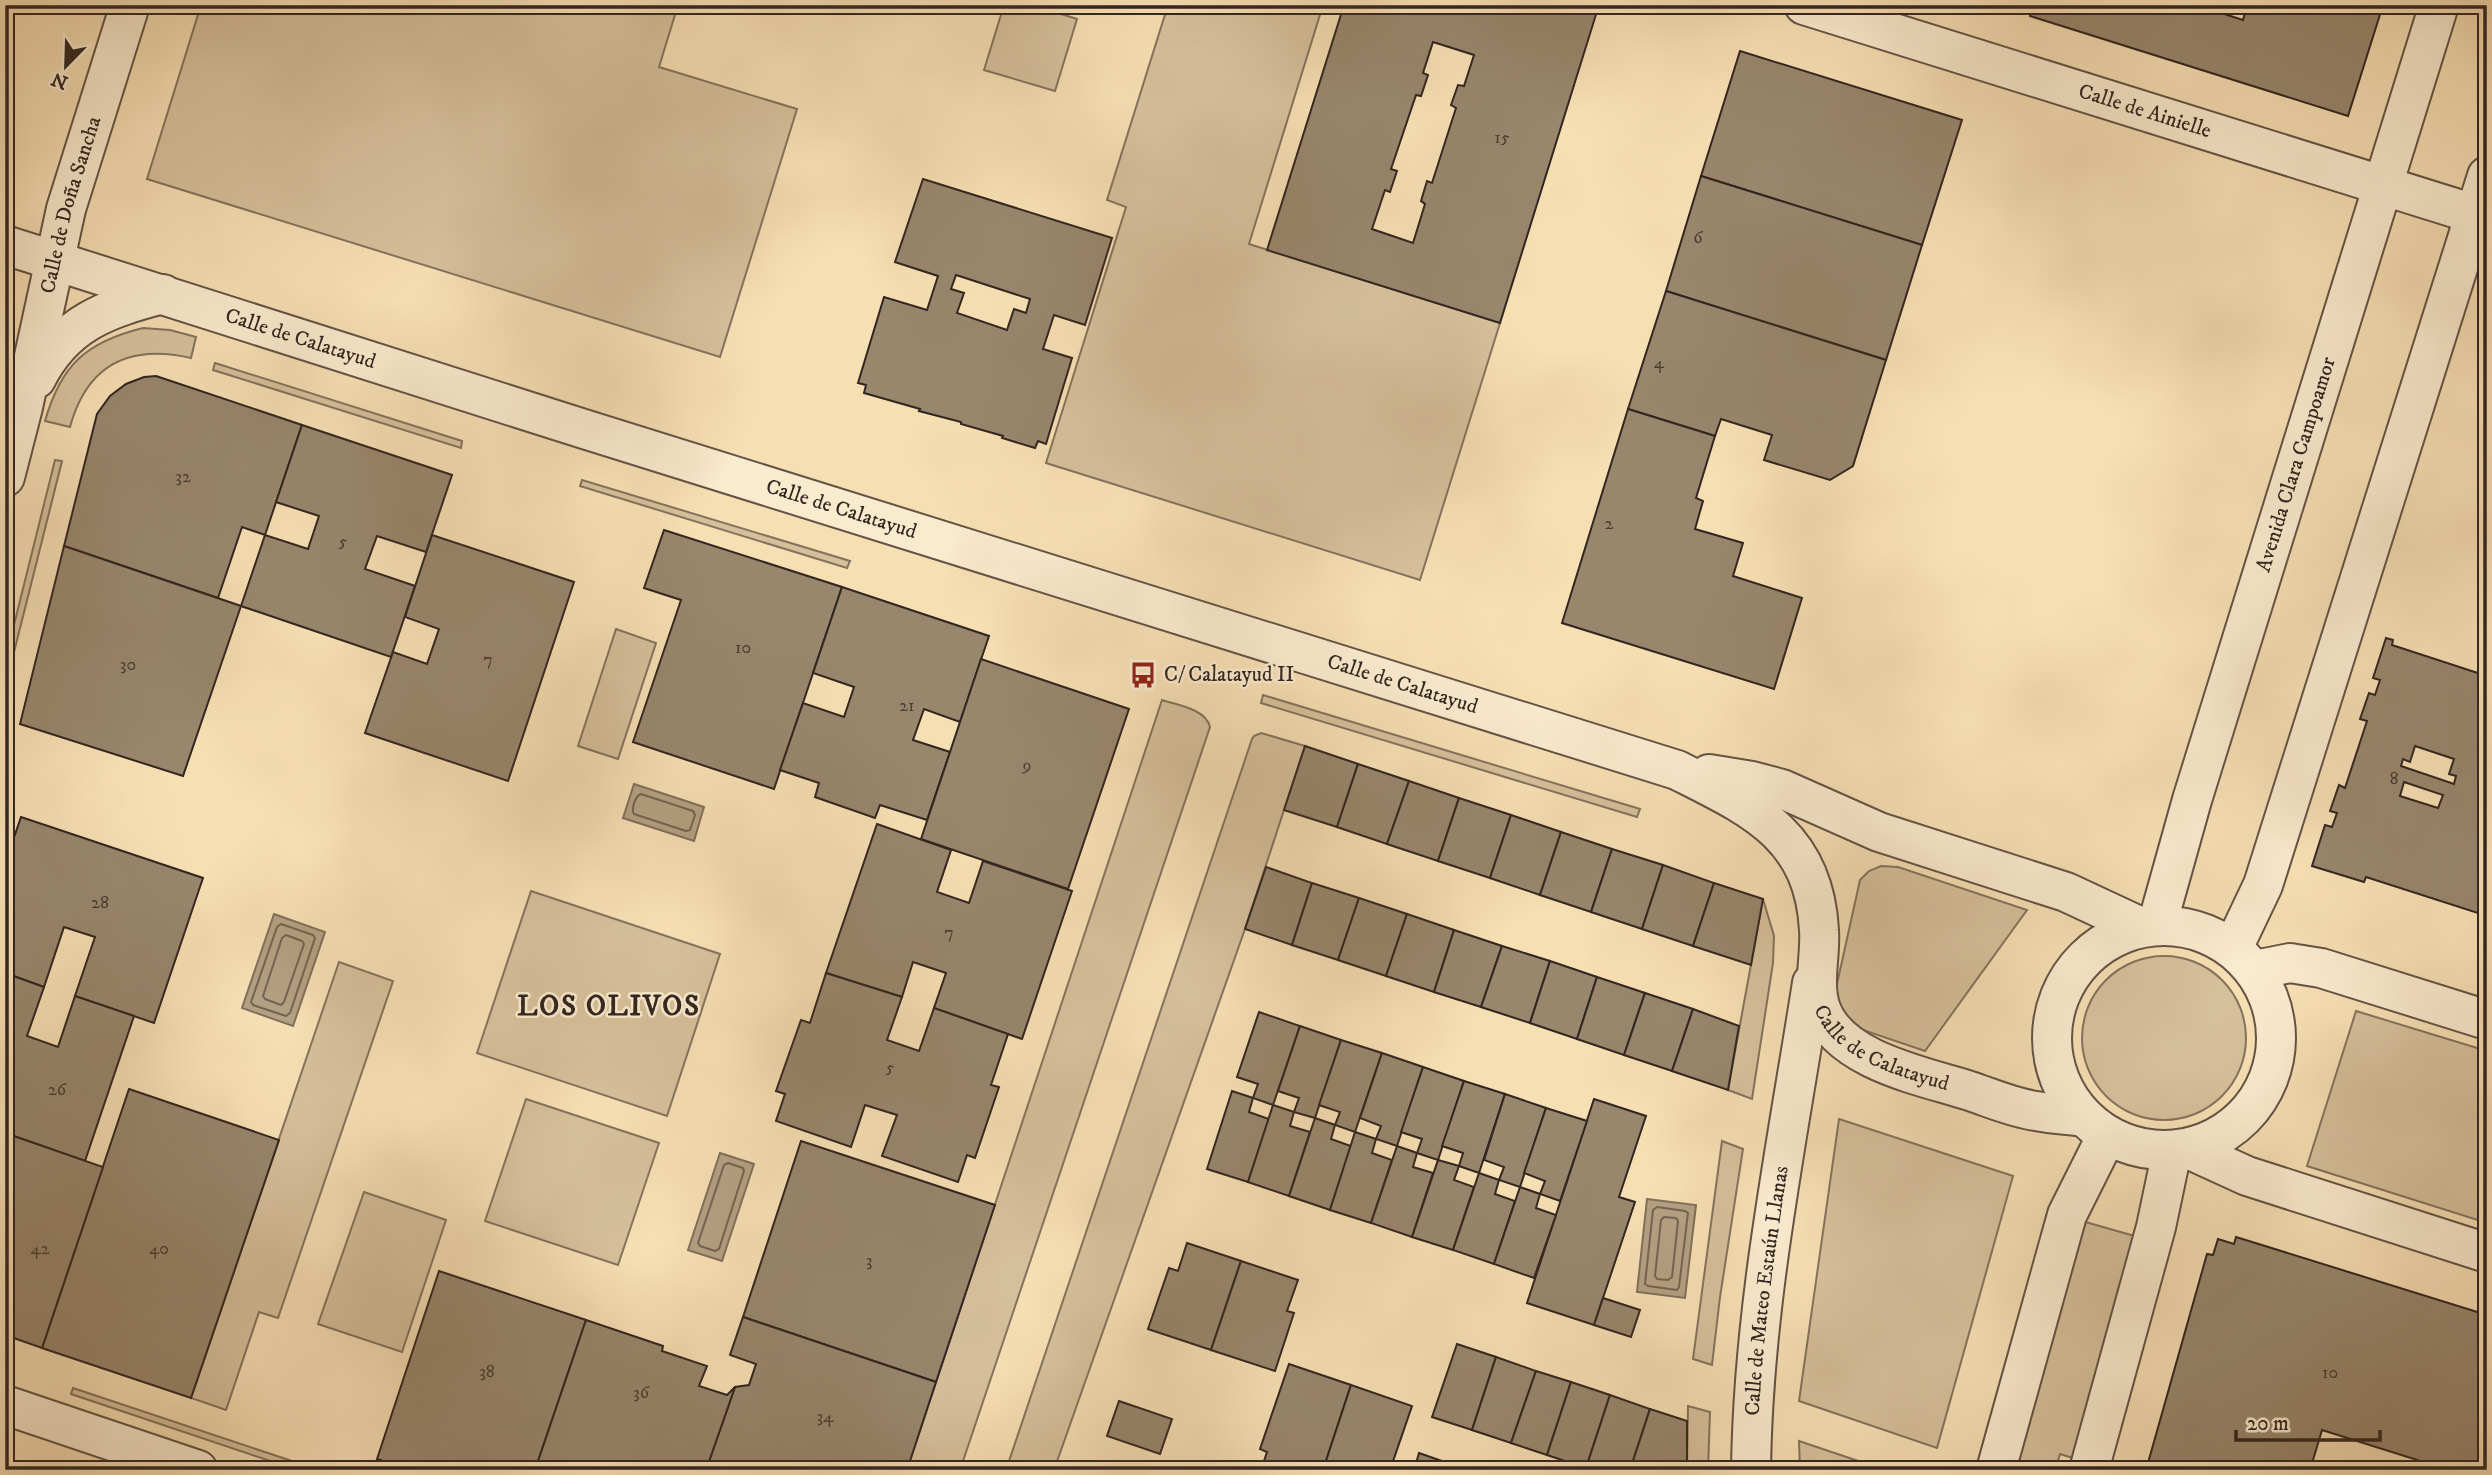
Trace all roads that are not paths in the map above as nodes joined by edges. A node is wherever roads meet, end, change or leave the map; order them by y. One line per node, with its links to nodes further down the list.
1 (130, 5): 8 (street, Calle de Doña Sancha)
2 (1804, 5): 5 (street, Calle de Ainielle)
3 (2439, 5): 5 (street, Avenida Clara Campoamor)
4 (2487, 176): 6 (street)
5 (2383, 186): 6 (street, Calle de Ainielle); 13 (street, Avenida Clara Campoamor)
6 (2481, 216): 15 (street)
7 (5, 245): 8 (street, Calle de Calatayud)
8 (55, 261): 9 (street, Calle de Calatayud); 10 (street, Calle de Doña Sancha)
9 (163, 294): 10 (street, Calle de Doña Sancha); 12 (street, Calle de Calatayud)
10 (23, 407): 11 (street, Calle de Doña Sancha)
11 (5, 477)
12 (1677, 770): 13 (street, Calle de Calatayud); 14 (street, Calle de Calatayud)
13 (2149, 926): 15 (street); 19 (street)
14 (1820, 933): 17 (street, Calle de Calatayud); 18 (street, Calle de Mateo Estaún Llanas)
15 (2244, 959): 16 (street); 20 (street)
16 (2487, 1020)
17 (1876, 1060): 18 (street, Calle de Mateo Estaún Llanas); 19 (street, Calle de Calatayud)
18 (1792, 1111): 24 (street, Calle de Mateo Estaún Llanas)
19 (2095, 1126): 20 (street); 25 (street)
20 (2180, 1150): 21 (street); 26 (street)
21 (2487, 1253)
22 (5, 1405): 23 (street)
23 (198, 1470)
24 (1751, 1470)
25 (1996, 1470)
26 (2089, 1470)

